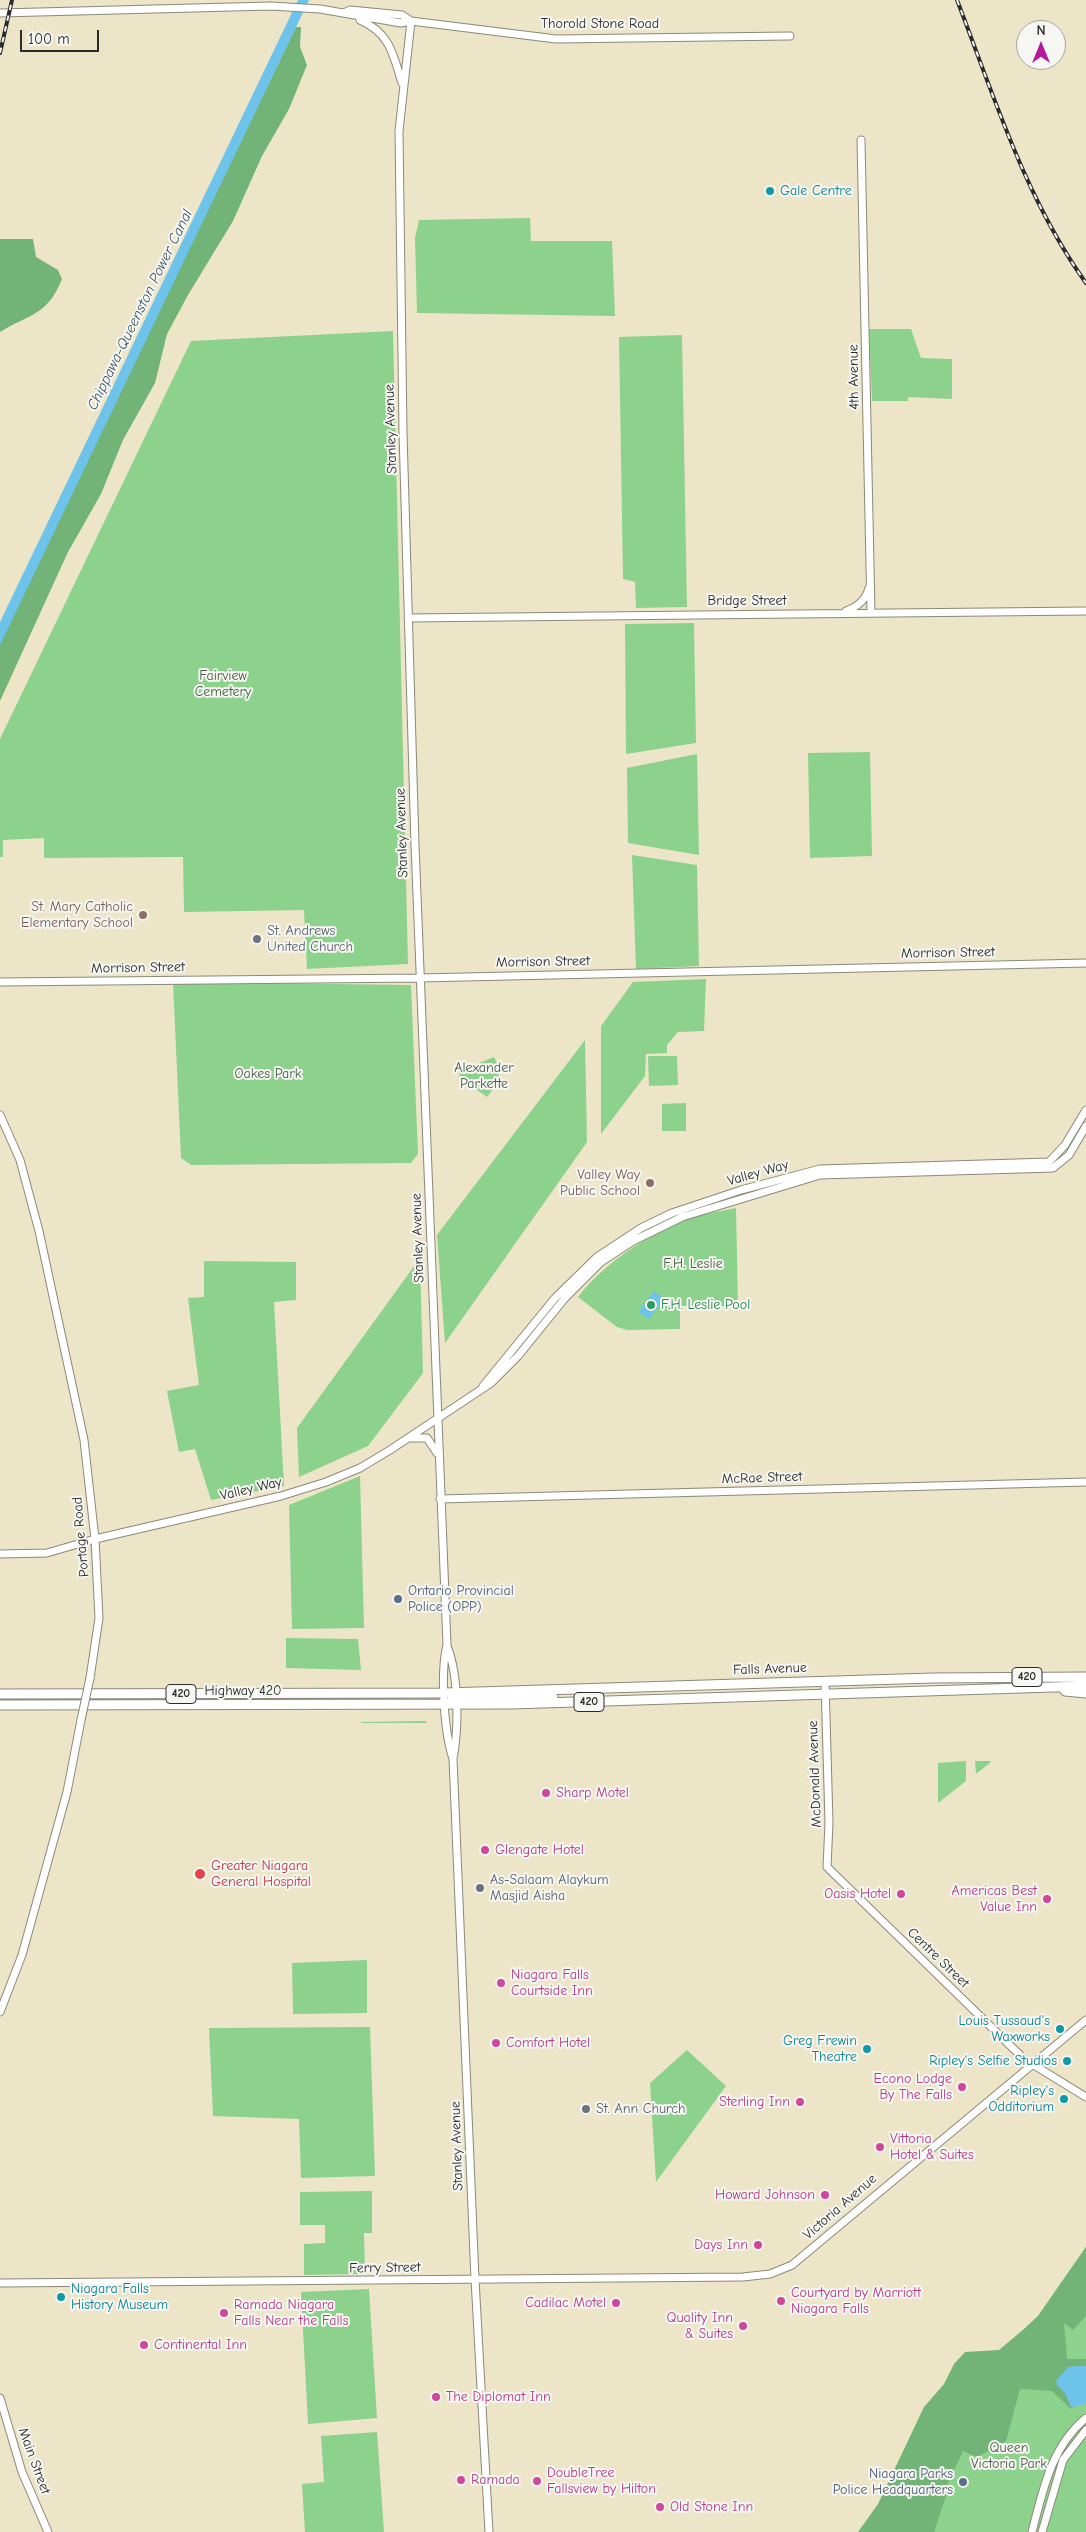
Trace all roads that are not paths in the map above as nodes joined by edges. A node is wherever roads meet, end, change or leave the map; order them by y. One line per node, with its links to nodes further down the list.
1 (263, 0): 3 (street)
2 (236, 3): 3 (street, Thorold Stone Road); 4 (street, Thorold Stone Road)
3 (271, 6): 5 (street, Thorold Stone Road)
4 (0, 13)
5 (344, 13): 6 (street, Thorold Stone Road); 8 (street)
6 (411, 21): 7 (street, Thorold Stone Road); 8 (street, Stanley Avenue)
7 (790, 36)
8 (404, 88): 14 (street, Stanley Avenue)
9 (861, 140): 10 (street, 4th Avenue)
10 (870, 583): 12 (street); 13 (street, 4th Avenue)
11 (1086, 611): 13 (street, Bridge Street)
12 (841, 613): 13 (street, Bridge Street); 14 (street, Bridge Street)
13 (871, 613)
14 (408, 618): 16 (street, Stanley Avenue)
15 (1086, 963): 16 (street, Morrison Street)
16 (420, 978): 17 (street, Morrison Street); 22 (street, Stanley Avenue)
17 (0, 982)
18 (1086, 1110): 21 (street, Valley Way)
19 (0, 1115): 27 (street, Portage Road)
20 (1086, 1126): 21 (street, Valley Way)
21 (483, 1386): 22 (street, Valley Way)
22 (437, 1419): 23 (street, Valley Way); 24 (street, Stanley Avenue)
23 (406, 1439): 24 (street); 27 (street, Valley Way)
24 (439, 1459): 26 (street, Stanley Avenue)
25 (1086, 1482): 26 (street, McRae Street)
26 (440, 1499): 36 (street, Stanley Avenue)
27 (95, 1539): 28 (street, Valley Way); 39 (street, Portage Road, bridge)
28 (0, 1554)
29 (1086, 1677): 30 (highway, Falls Avenue / 420)
30 (824, 1681): 35 (street, McDonald Avenue); 36 (highway, Falls Avenue / 420)
31 (1086, 1686): 32 (highway, Falls Avenue / 420)
32 (1027, 1689): 33 (highway); 35 (highway, Falls Avenue / 420)
33 (1086, 1693)
34 (0, 1694): 36 (highway, Highway 420 / 420)
35 (825, 1695): 36 (highway, Falls Avenue / 420); 38 (street, McDonald Avenue)
36 (451, 1699): 37 (highway, Highway 420 / 420); 44 (street, Stanley Avenue)
37 (0, 1705)
38 (828, 1867): 41 (street, Centre Street)
39 (0, 2012)
40 (1086, 2020): 41 (street, Victoria Avenue)
41 (1033, 2065): 42 (street, Centre Street); 43 (street, Victoria Avenue)
42 (1086, 2097)
43 (770, 2274): 44 (street, Ferry Street)
44 (475, 2279): 45 (street, Ferry Street); 50 (street, Stanley Avenue)
45 (0, 2283)
46 (0, 2398): 49 (street, Main Street)
47 (1086, 2418): 51 (street)
48 (1086, 2430): 52 (street)
49 (48, 2532)
50 (489, 2532)
51 (1032, 2532)
52 (1042, 2532)

